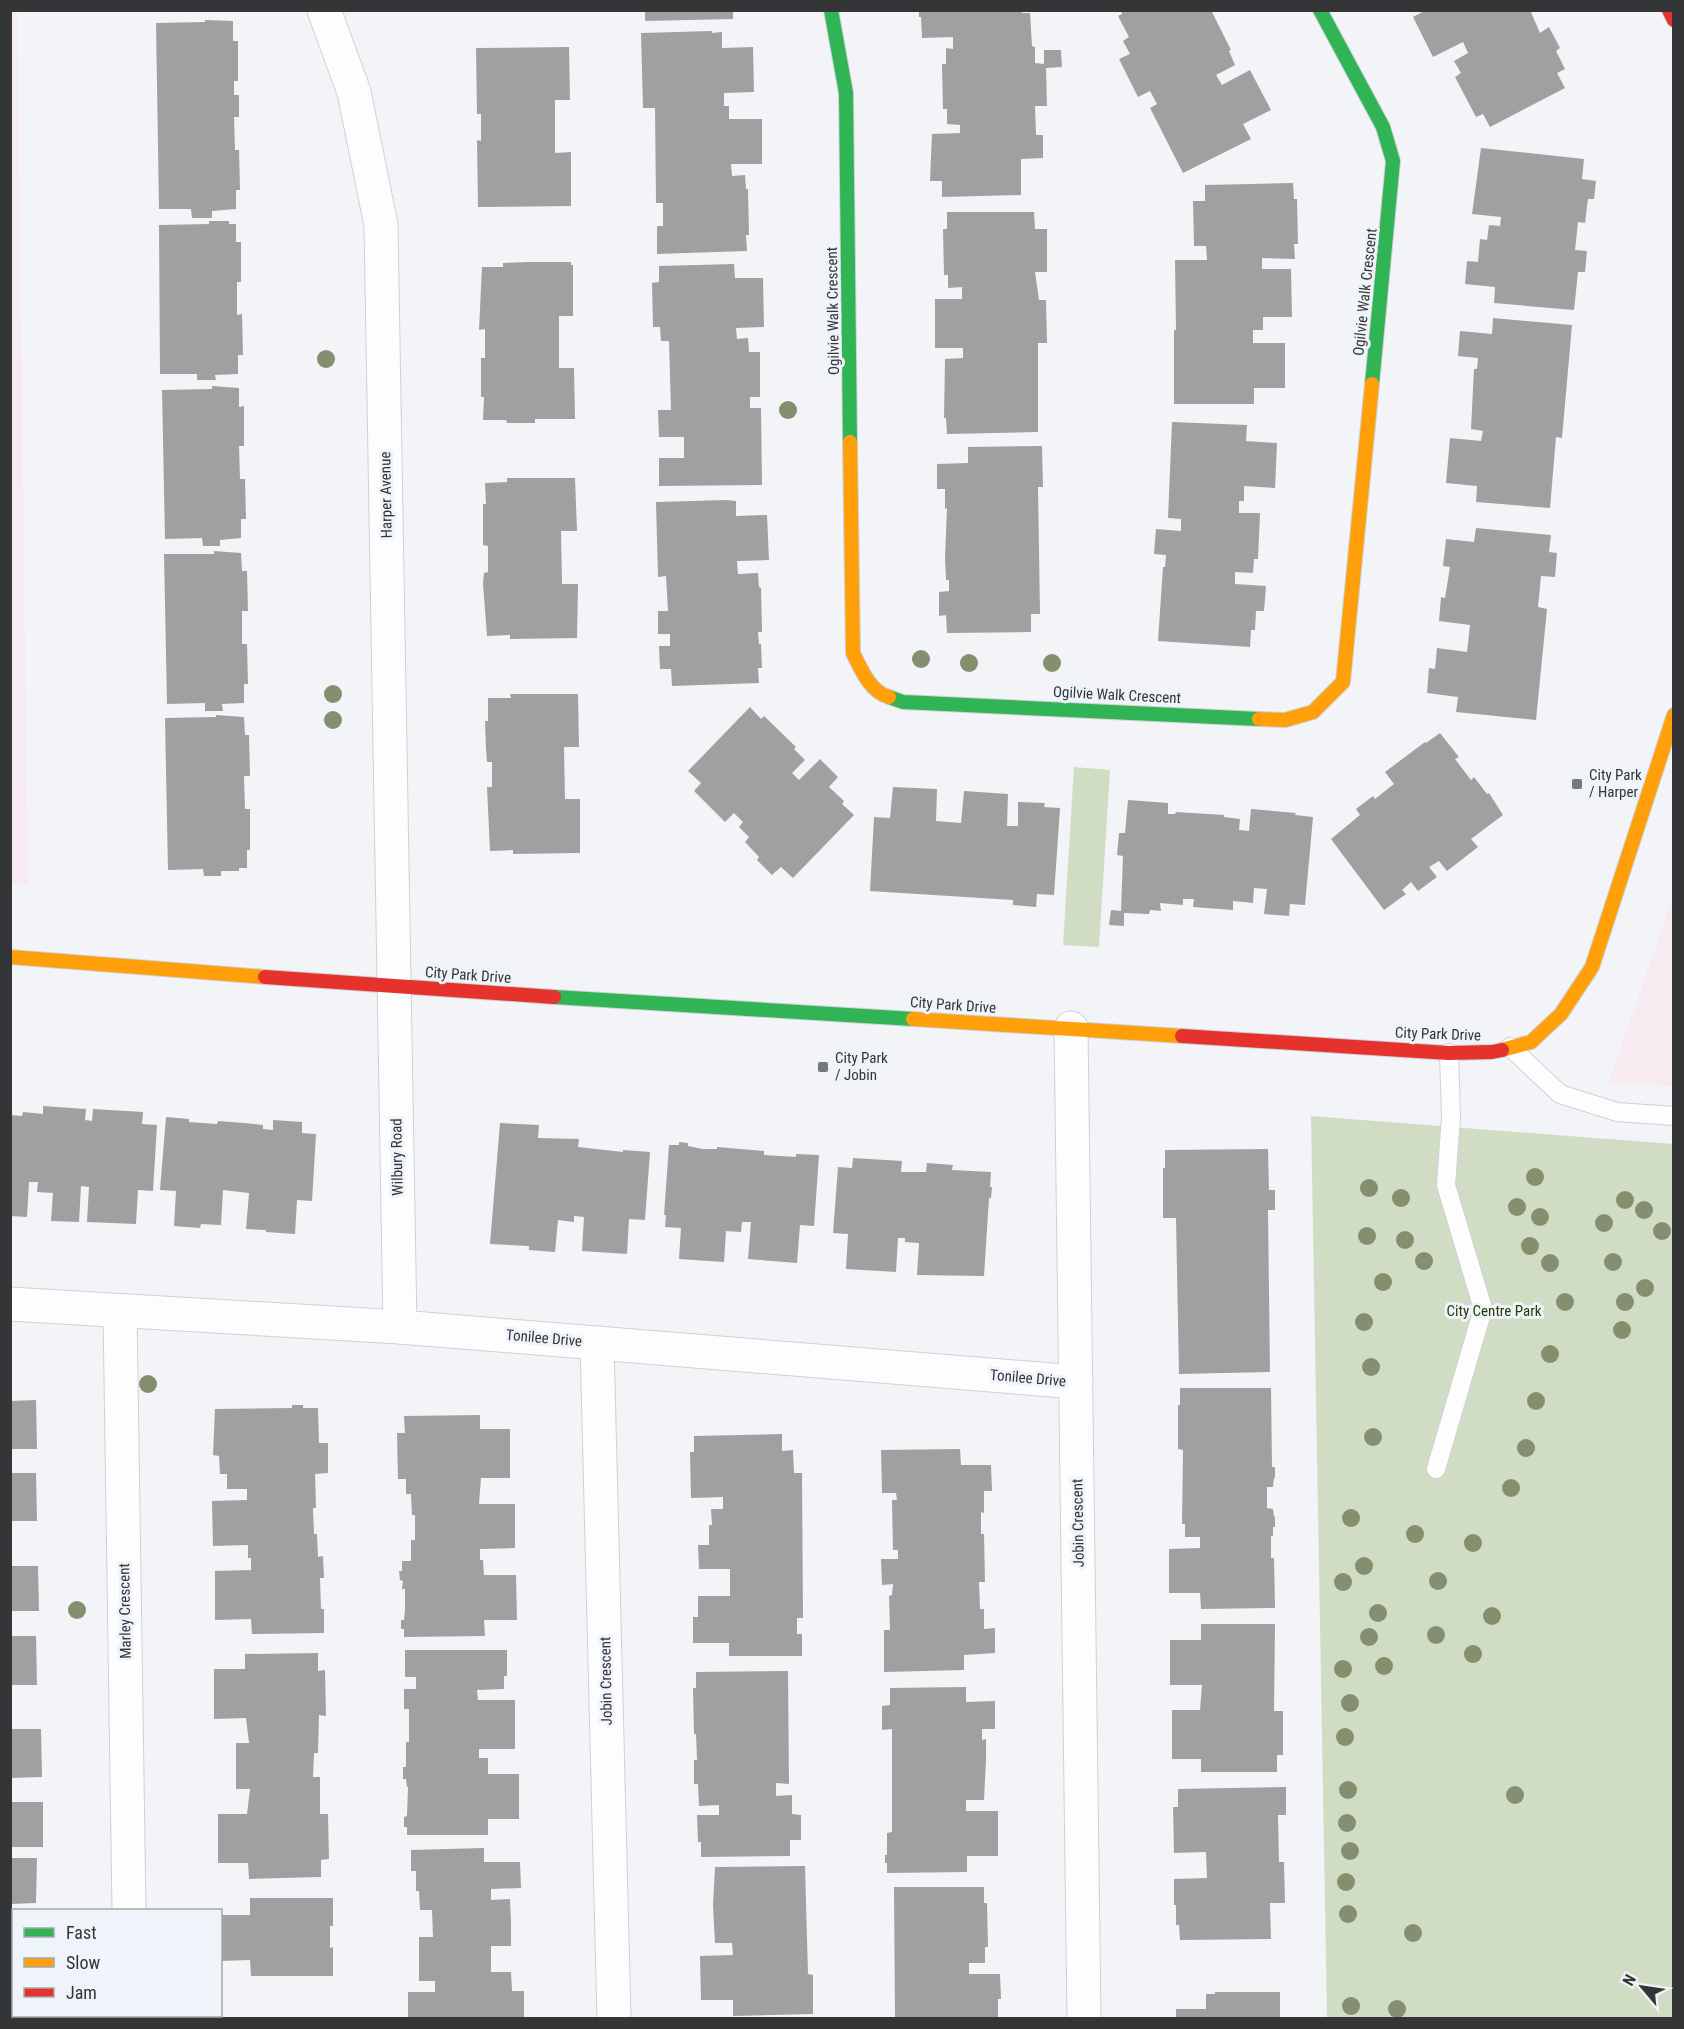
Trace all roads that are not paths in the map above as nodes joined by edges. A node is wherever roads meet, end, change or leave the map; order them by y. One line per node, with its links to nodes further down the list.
1 (324, 10): 8 (street, Harper Avenue)
2 (831, 10): 3 (street, Ogilvie Walk Crescent)
3 (1320, 10)
4 (1669, 10): 5 (street)
5 (1674, 20)
6 (1674, 715): 10 (street, City Park Drive)
7 (10, 957): 8 (street, City Park Drive)
8 (394, 987): 9 (street, City Park Drive); 15 (street, Wilbury Road)
9 (1071, 1029): 11 (street, City Park Drive); 17 (street, Jobin Crescent)
10 (1510, 1047): 11 (street, City Park Drive); 12 (lane)
11 (1449, 1053): 18 (lane)
12 (1674, 1116)
13 (10, 1304): 14 (street, Tonilee Drive)
14 (120, 1311): 15 (street, Tonilee Drive); 19 (street, Marley Crescent)
15 (400, 1327): 16 (street, Tonilee Drive)
16 (597, 1343): 17 (street, Tonilee Drive); 20 (street, Jobin Crescent)
17 (1076, 1382): 21 (street, Jobin Crescent)
18 (1436, 1469)
19 (129, 1909)
20 (614, 2019)
21 (1084, 2019)

